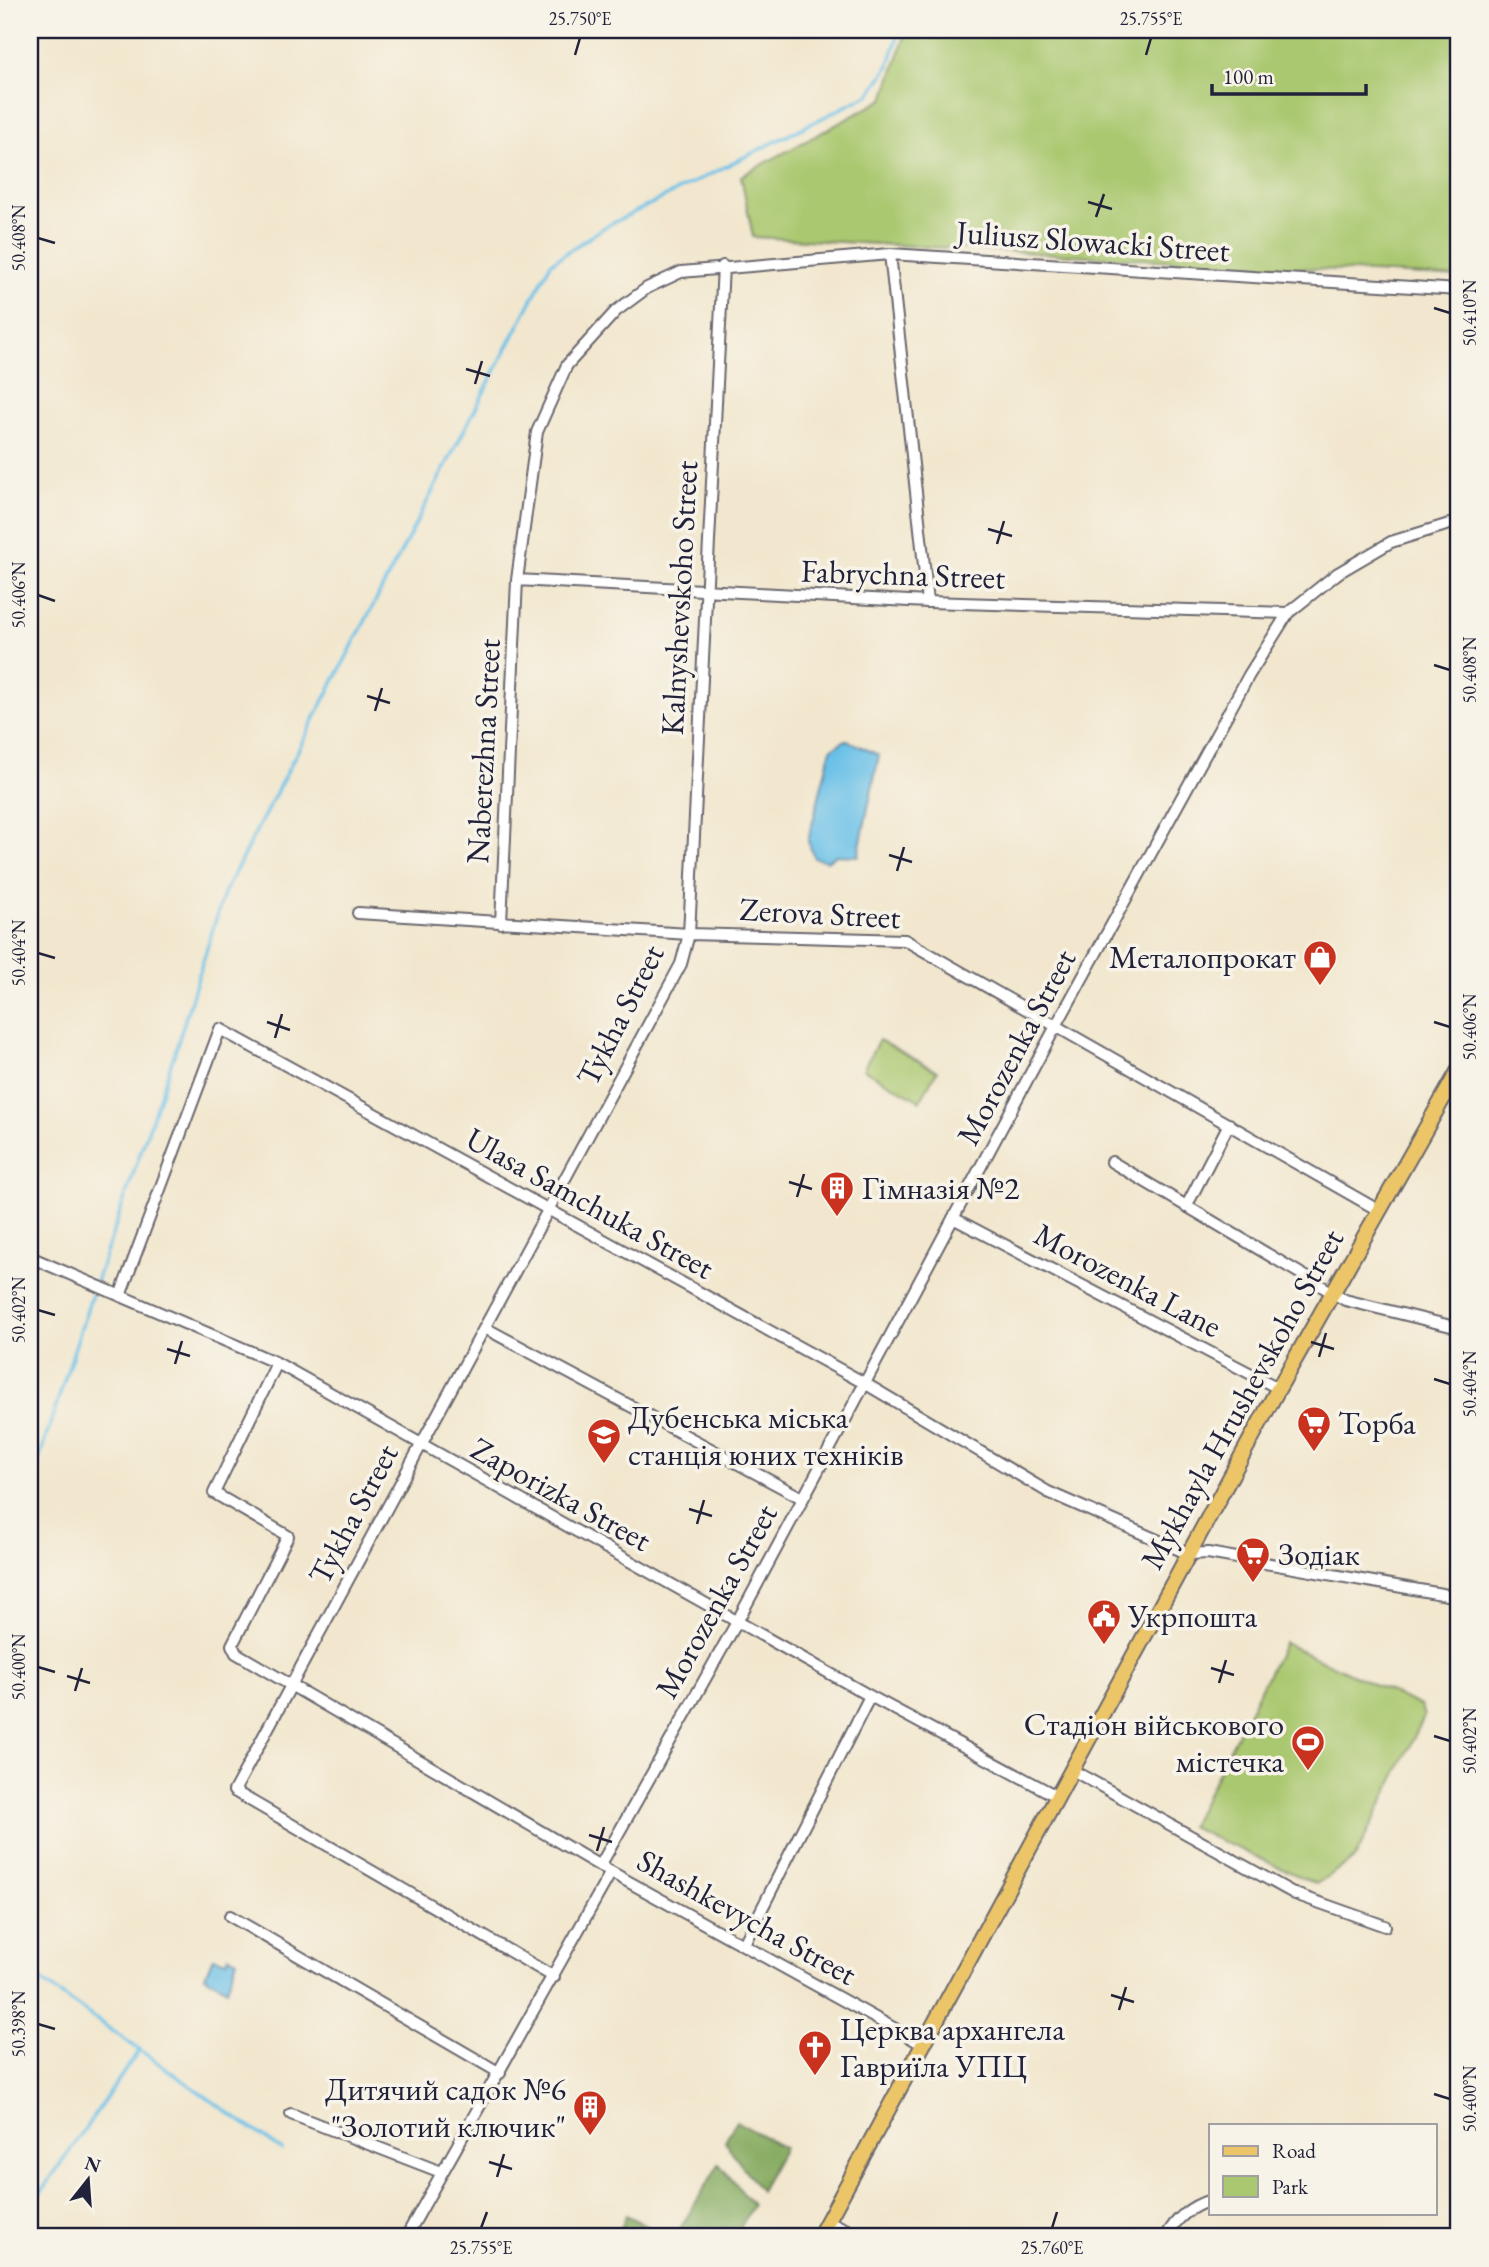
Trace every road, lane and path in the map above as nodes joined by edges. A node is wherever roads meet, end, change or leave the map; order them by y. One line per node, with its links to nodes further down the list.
1 (890, 254): 2 (street, Juliusz Slowacki Street); 3 (street, Juliusz Slowacki Street); 7 (street)
2 (723, 266): 5 (street, Naberezhna Street); 6 (street, Kalnyshevskoho Street)
3 (1459, 290)
4 (1459, 521): 8 (street, Morozenka Street)
5 (517, 580): 6 (street, Fabrychna Street); 10 (street, Naberezhna Street)
6 (705, 592): 7 (street, Fabrychna Street); 11 (street, Kalnyshevskoho Street)
7 (928, 602): 8 (street, Fabrychna Street)
8 (1288, 613): 12 (street, Morozenka Street)
9 (358, 913): 10 (street, Zerova Street)
10 (501, 923): 11 (street, Zerova Street)
11 (689, 933): 12 (street, Zerova Street); 17 (street, Tykha Street)
12 (1056, 1026): 14 (street, Zerova Street); 19 (street, Morozenka Street)
13 (1459, 1070): 18 (main road, Mykhayla Hrushevskoho Street)
14 (1229, 1124): 16 (street); 18 (street, Zerova Street)
15 (1112, 1162): 16 (street)
16 (1186, 1207): 21 (street)
17 (547, 1210): 22 (street, Ulasa Samchuka Street); 23 (street, Tykha Street); 26 (street, Ulasa Samchuka Street)
18 (1378, 1210): 21 (main road, Mykhayla Hrushevskoho Street)
19 (953, 1218): 26 (street, Morozenka Street); 27 (street, Morozenka Lane)
20 (30, 1257): 22 (street, Zaporizka Street)
21 (1332, 1294): 24 (street); 27 (main road, Mykhayla Hrushevskoho Street)
22 (120, 1296): 25 (street, Zaporizka Street)
23 (485, 1328): 28 (street, Tykha Street); 29 (street)
24 (1459, 1328)
25 (277, 1363): 28 (street, Zaporizka Street); 33 (street, Shashkevycha Street)
26 (866, 1384): 29 (street, Morozenka Street); 30 (street, Ulasa Samchuka Street)
27 (1278, 1388): 30 (main road, Mykhayla Hrushevskoho Street)
28 (419, 1445): 32 (street, Zaporizka Street); 33 (street, Tykha Street)
29 (802, 1498): 32 (street, Morozenka Street)
30 (1189, 1554): 31 (street); 35 (main road, Mykhayla Hrushevskoho Street)
31 (1459, 1597)
32 (737, 1622): 34 (street, Zaporizka Street); 37 (street, Morozenka Street)
33 (292, 1684): 37 (street, Shashkevycha Street); 42 (street, Tykha Street)
34 (870, 1696): 36 (street, Zaporizka Street); 41 (street)
35 (1072, 1770): 36 (main road, Mykhayla Hrushevskoho Street); 40 (street)
36 (1058, 1797): 43 (main road, Mykhayla Hrushevskoho Street)
37 (600, 1866): 38 (street, Shashkevycha Street)
38 (611, 1872): 41 (street, Shashkevycha Street); 42 (street)
39 (230, 1916): 44 (street)
40 (1385, 1926)
41 (744, 1944): 43 (street, Shashkevycha Street)
42 (554, 1977): 44 (street)
43 (924, 2045): 48 (main road, Mykhayla Hrushevskoho Street)
44 (500, 2073): 46 (street)
45 (291, 2114): 46 (street)
46 (441, 2172): 49 (street)
47 (1209, 2201): 52 (street)
48 (828, 2221): 50 (main road, Mykhayla Hrushevskoho Street); 51 (street)
49 (406, 2237)
50 (819, 2237)
51 (862, 2237)
52 (1166, 2237)

